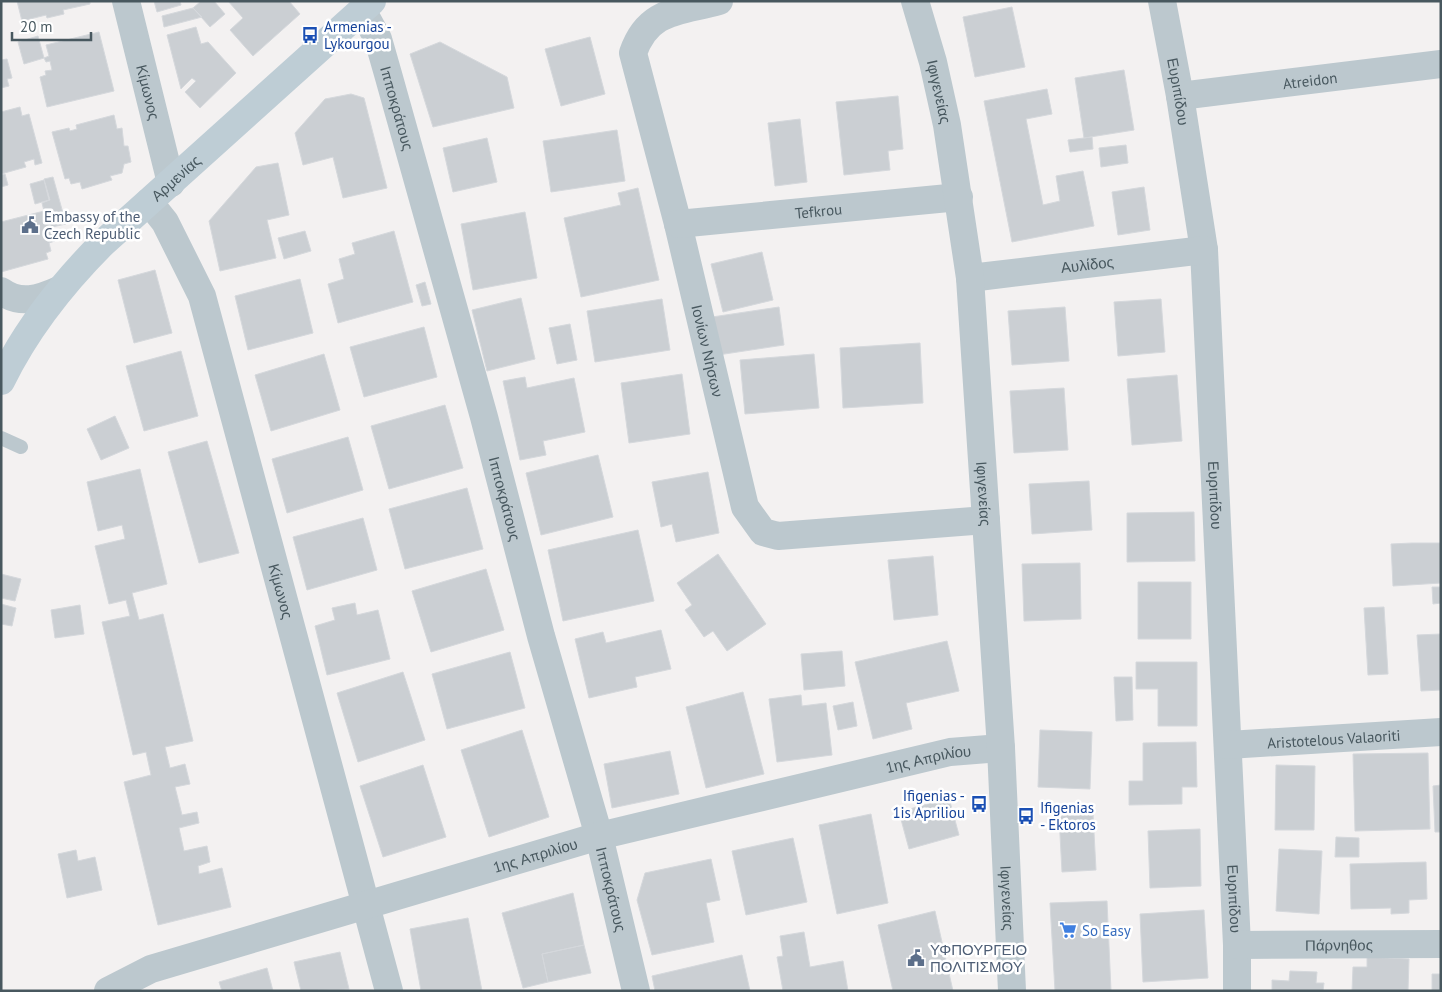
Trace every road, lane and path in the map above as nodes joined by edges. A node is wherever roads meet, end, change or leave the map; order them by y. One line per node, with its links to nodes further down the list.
1 (126, 1): 8 (street, Κίμωνος)
2 (719, 1): 11 (street, Ιονίων Νήσων)
3 (915, 1): 9 (street, Ιφιγενείας)
4 (1162, 1): 7 (street, Ευριπίδου)
5 (367, 6): 8 (main road, Αρμενίας); 23 (street, Ιπποκράτους)
6 (1441, 64): 7 (street, Atreidon)
7 (1180, 96): 12 (street, Ευριπίδου)
8 (171, 183): 10 (main road, Αρμενίας)
9 (959, 197): 11 (street, Tefkrou); 13 (street, Ιφιγενείας)
10 (149, 202): 14 (main road, Αρμενίας); 24 (street, Κίμωνος)
11 (678, 224): 19 (street, Ιονίων Νήσων)
12 (1204, 250): 13 (street, Αυλίδος); 21 (street, Ευριπίδου)
13 (970, 278): 19 (street, Ιφιγενείας)
14 (59, 290): 15 (street); 16 (main road, Αρμενίας)
15 (1, 291)
16 (2, 375)
17 (1, 438): 18 (lane)
18 (21, 447)
19 (986, 520): 22 (street, Ιφιγενείας)
20 (1441, 732): 21 (street, Aristotelous Valaoriti)
21 (1228, 745): 26 (street, Ευριπίδου)
22 (1001, 748): 23 (street, 1ης Απριλίου); 30 (street, Ιφιγενείας)
23 (599, 836): 24 (street, 1ης Απριλίου); 29 (street, Ιπποκράτους)
24 (367, 904): 27 (street, 1ης Απριλίου); 28 (street, Κίμωνος)
25 (1441, 944): 26 (street, Πάρνηθος)
26 (1237, 945): 31 (street, Ευριπίδου)
27 (108, 991)
28 (389, 991)
29 (636, 991)
30 (1012, 991)
31 (1237, 991)

